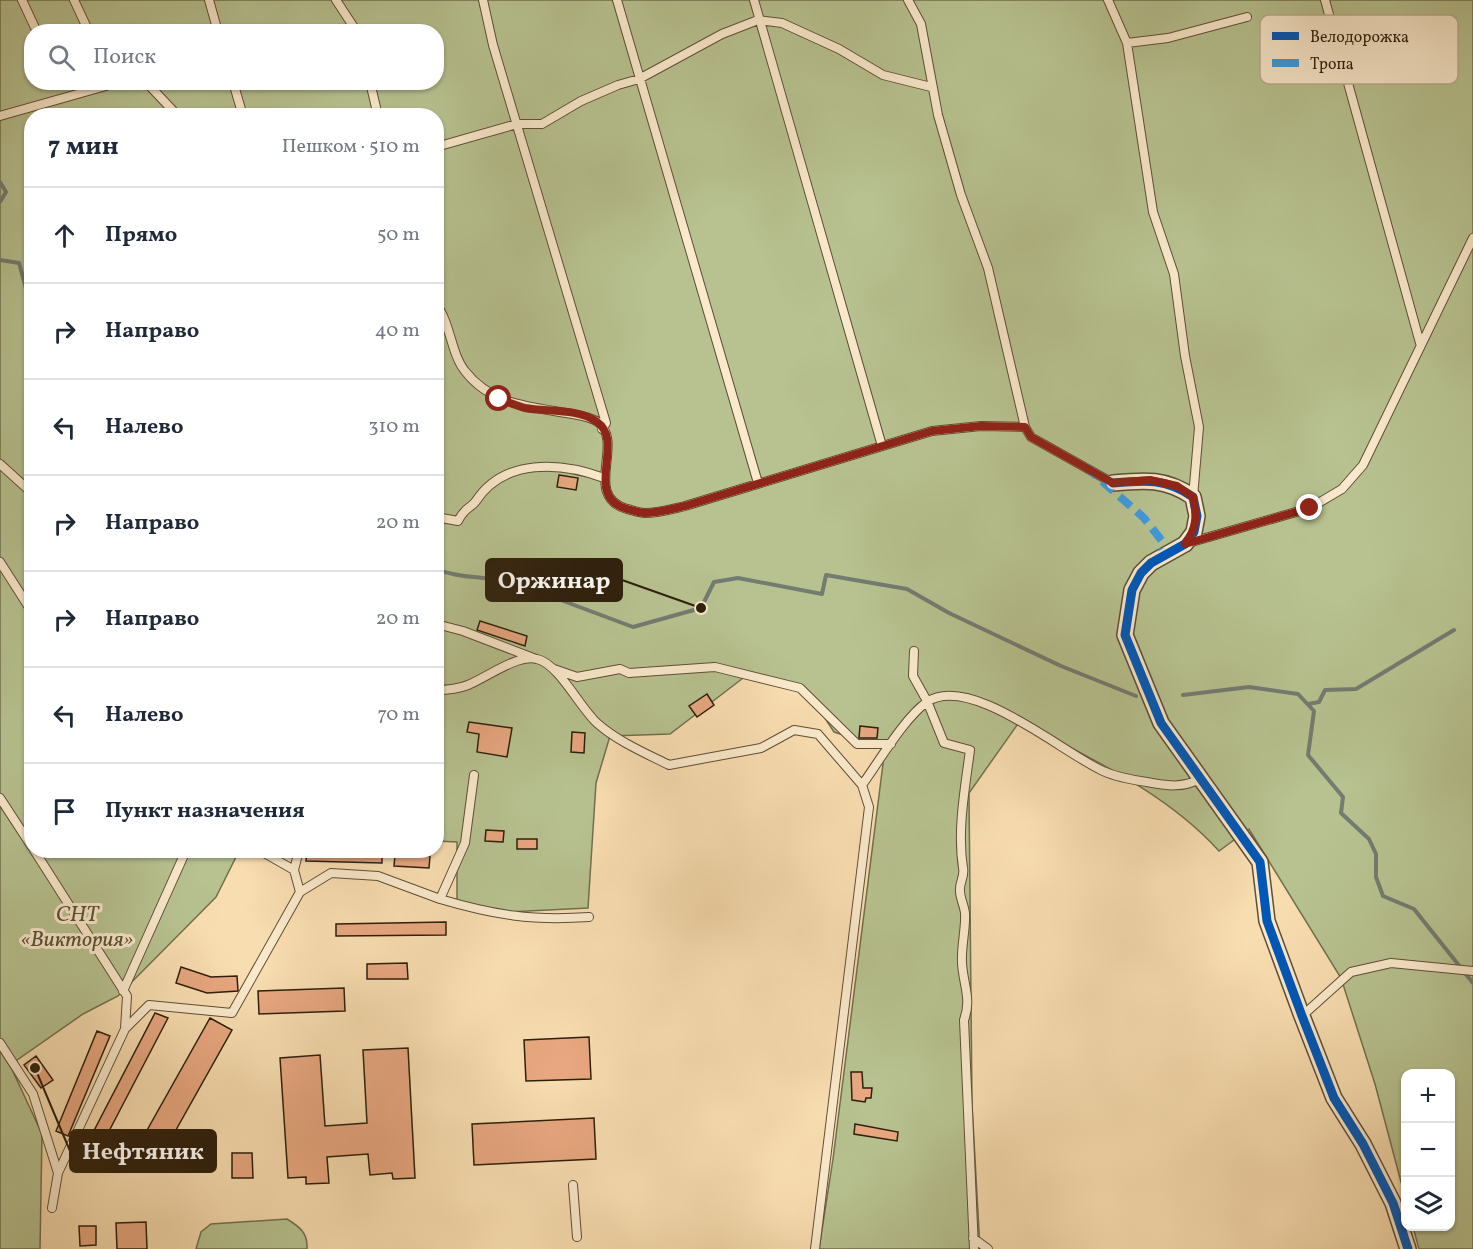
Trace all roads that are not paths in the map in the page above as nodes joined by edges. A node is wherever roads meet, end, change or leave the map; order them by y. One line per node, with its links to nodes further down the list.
1 (22, 0): 14 (lane)
2 (74, 0): 15 (lane)
3 (209, 0): 16 (lane)
4 (336, 0): 17 (lane)
5 (483, 0): 32 (lane)
6 (617, 0): 19 (lane)
7 (754, 0): 13 (lane)
8 (908, 0): 21 (lane)
9 (1108, 0): 18 (lane)
10 (1325, 0): 11 (lane)
11 (1329, 15)
12 (1247, 17): 18 (lane)
13 (758, 20): 19 (lane); 21 (lane); 39 (lane)
14 (33, 24)
15 (85, 24)
16 (216, 24)
17 (352, 24)
18 (1127, 43): 45 (lane)
19 (639, 79): 32 (lane); 42 (lane)
20 (1348, 84): 36 (lane)
21 (931, 87): 37 (lane)
22 (92, 90): 26 (lane)
23 (154, 90): 27 (lane)
24 (235, 90): 28 (lane)
25 (372, 90): 29 (lane)
26 (28, 108)
27 (170, 108)
28 (241, 108)
29 (376, 108)
30 (24, 109): 31 (lane)
31 (0, 116)
32 (517, 124): 33 (lane); 38 (lane)
33 (444, 145)
34 (1473, 238): 36 (lane)
35 (444, 318): 38 (lane)
36 (1420, 343): 47 (lane)
37 (1025, 427): 39 (lane); 43 (lane)
38 (602, 429): 41 (lane)
39 (882, 446): 42 (lane)
40 (0, 464): 44 (lane)
41 (604, 478): 42 (lane); 46 (lane)
42 (758, 483)
43 (1113, 483): 45 (street)
44 (24, 486)
45 (1193, 497): 47 (street)
46 (444, 518)
47 (1185, 544): 58 (street)
48 (0, 562): 49 (lane)
49 (24, 600)
50 (444, 626): 52 (lane)
51 (914, 651): 55 (lane)
52 (537, 659): 53 (lane); 54 (lane)
53 (552, 669): 56 (lane); 59 (lane)
54 (444, 689)
55 (927, 701): 56 (lane); 58 (lane); 79 (lane)
56 (891, 744): 59 (lane)
57 (474, 775): 68 (lane)
58 (1200, 779): 72 (street)
59 (862, 785): 80 (lane)
60 (0, 798): 61 (lane)
61 (24, 835)
62 (39, 858): 71 (lane)
63 (181, 858): 71 (lane)
64 (273, 858): 66 (lane)
65 (297, 858): 66 (lane)
66 (294, 870): 67 (lane)
67 (300, 892): 68 (lane); 73 (lane)
68 (440, 899): 69 (lane)
69 (589, 917)
70 (1472, 971): 72 (lane)
71 (123, 991): 73 (lane)
72 (1302, 1016): 83 (street)
73 (125, 1029): 75 (lane)
74 (0, 1042): 75 (lane)
75 (58, 1173): 77 (lane)
76 (573, 1185): 78 (lane)
77 (52, 1208)
78 (577, 1237)
79 (973, 1239): 81 (lane); 82 (lane)
80 (815, 1249)
81 (974, 1249)
82 (988, 1249)
83 (1408, 1249)

